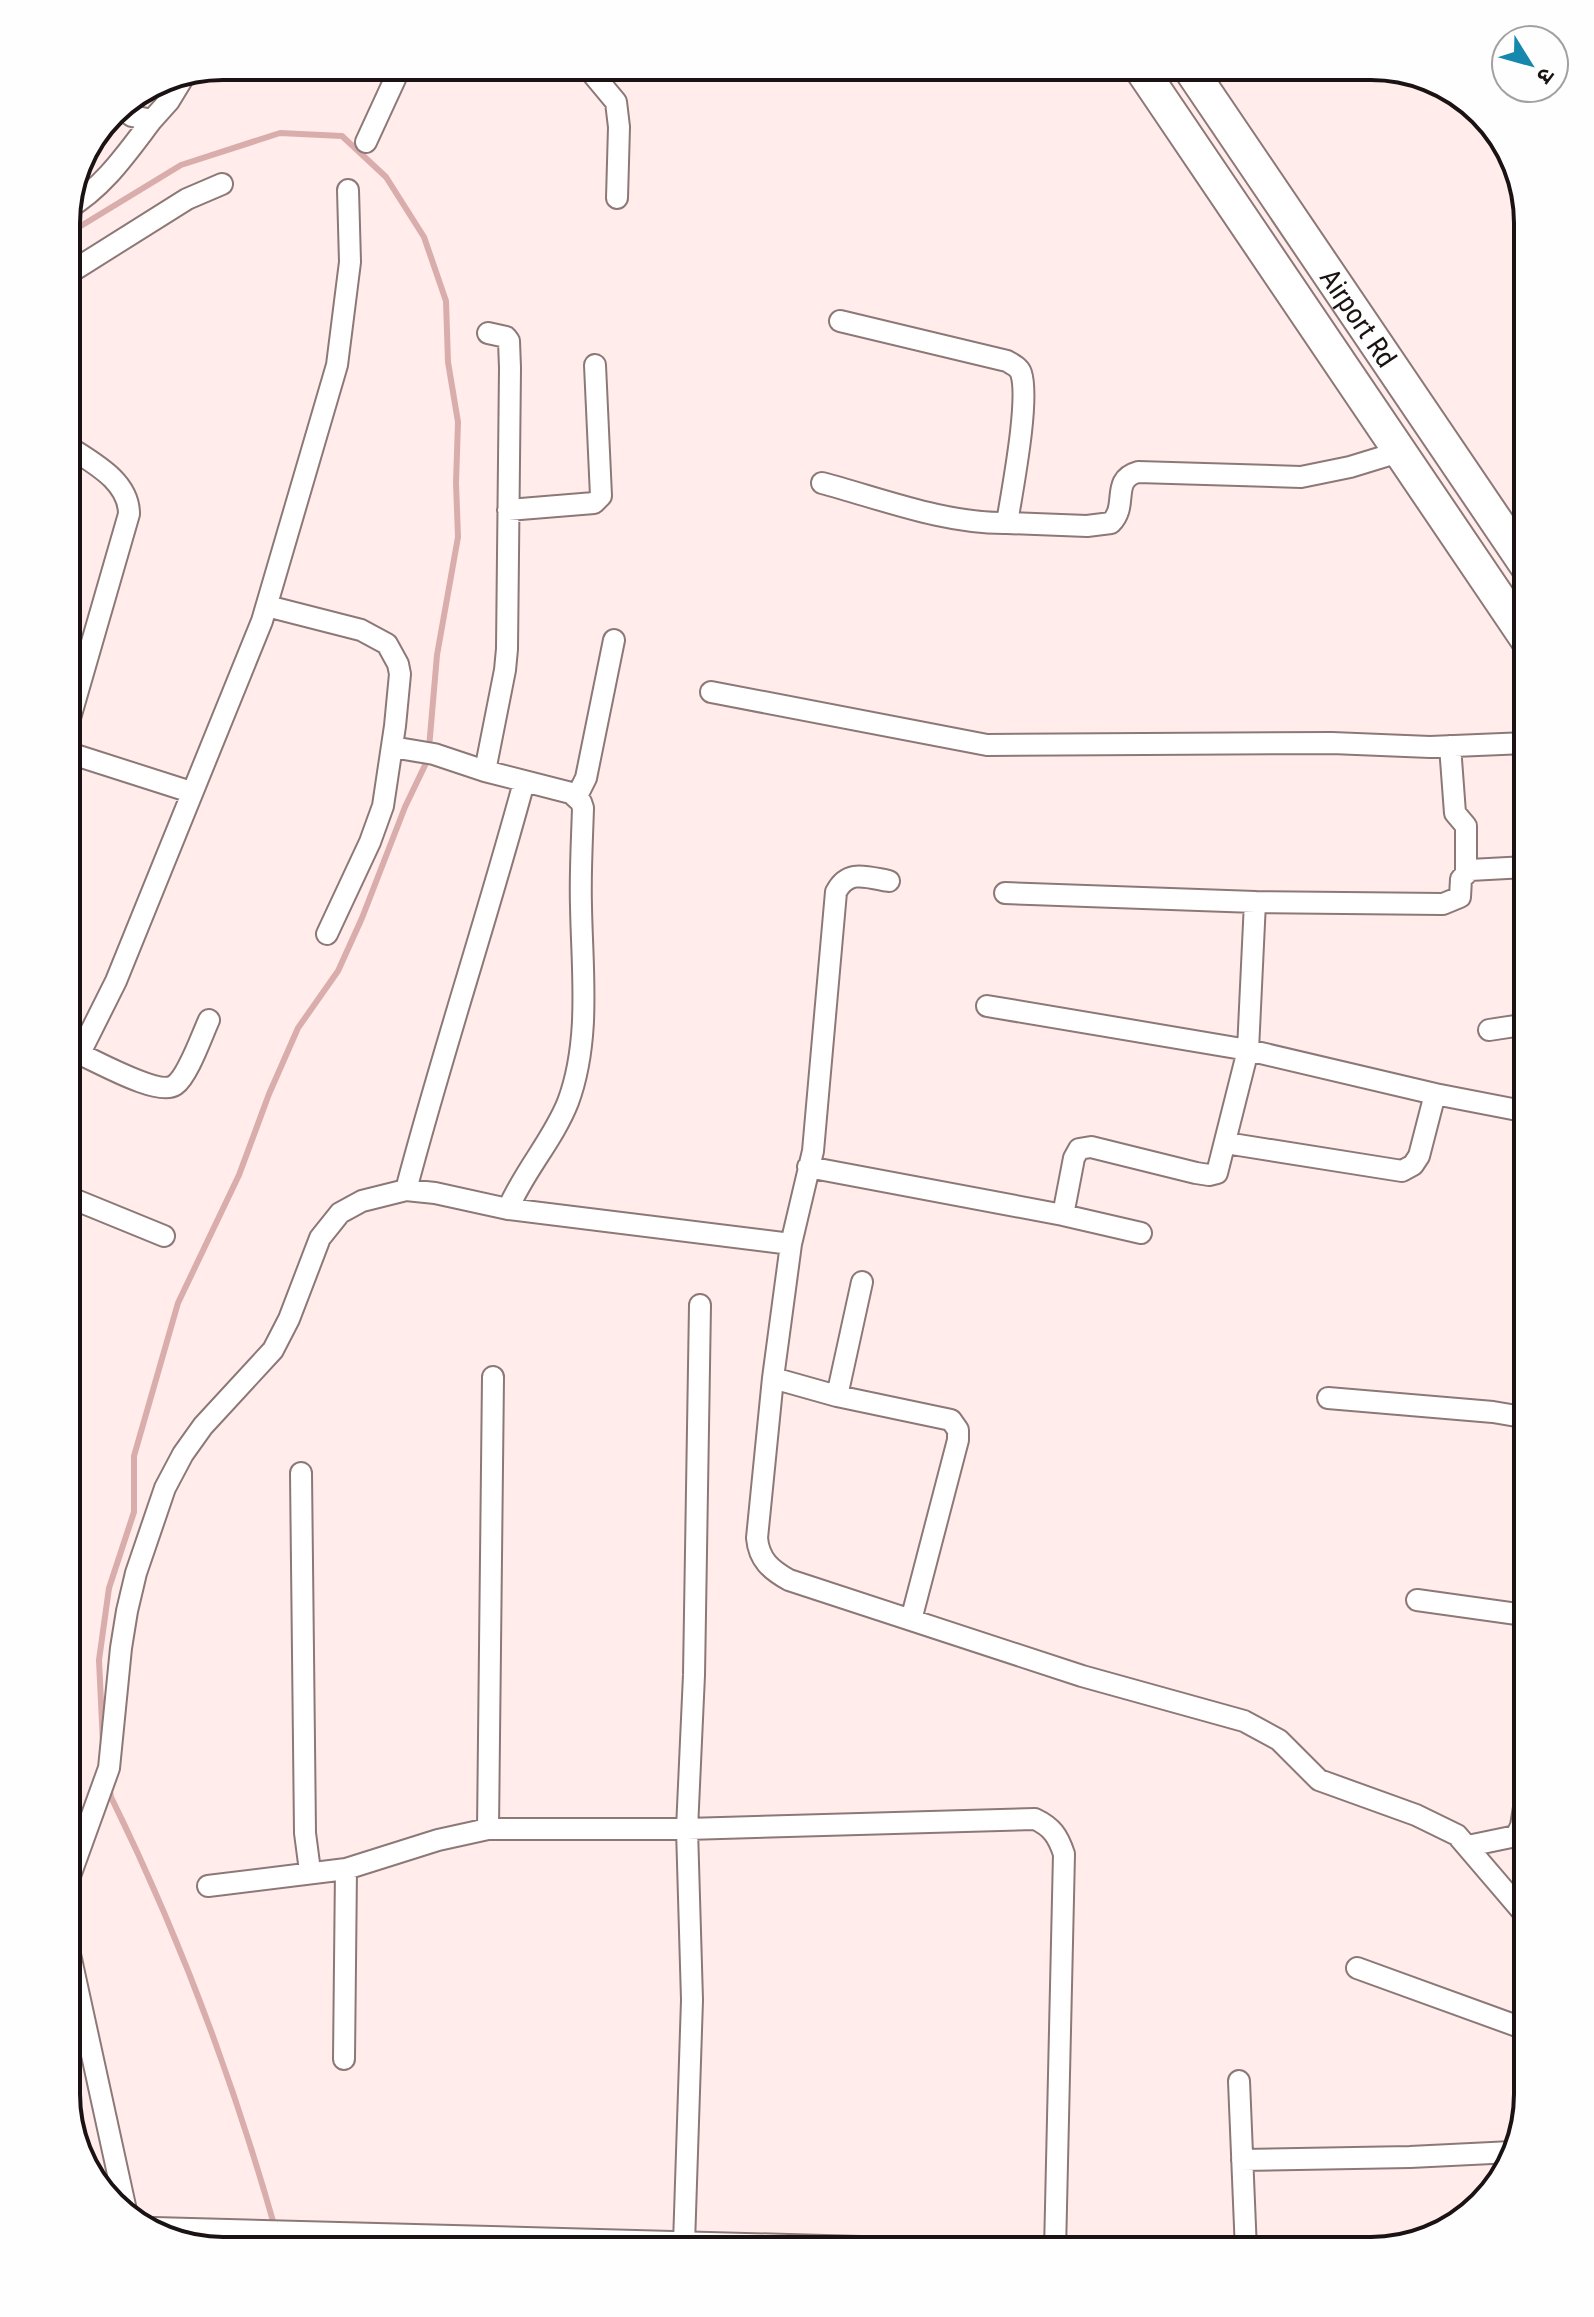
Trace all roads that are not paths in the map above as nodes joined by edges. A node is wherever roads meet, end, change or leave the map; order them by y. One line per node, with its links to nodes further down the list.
1 (395, 80): 8 (street)
2 (598, 80): 11 (street)
3 (1148, 80): 17 (main road)
4 (1197, 80): 22 (main road, Airport Rd)
5 (177, 88): 7 (street)
6 (130, 115): 7 (street)
7 (152, 120): 12 (street)
8 (366, 142)
9 (222, 184): 13 (street)
10 (348, 190): 23 (street)
11 (617, 198)
12 (82, 200)
13 (80, 266)
14 (840, 321): 21 (street)
15 (488, 333): 20 (street)
16 (595, 365): 20 (street)
17 (1399, 452): 21 (street); 24 (main road)
18 (80, 455): 26 (street)
19 (822, 483): 21 (street)
20 (508, 510): 32 (street)
21 (1007, 523)
22 (1514, 547)
23 (267, 606): 30 (street); 34 (street)
24 (1514, 620)
25 (614, 640): 35 (street)
26 (80, 659)
27 (711, 692): 29 (street)
28 (1514, 744): 29 (street)
29 (1450, 746): 37 (street)
30 (396, 748): 32 (street); 41 (street)
31 (80, 756): 34 (street)
32 (485, 771): 33 (street)
33 (524, 782): 35 (street); 53 (street)
34 (191, 792): 46 (street)
35 (577, 796): 55 (street)
36 (1514, 868): 37 (street)
37 (1466, 872): 40 (street)
38 (889, 881): 52 (street)
39 (1005, 893): 40 (street)
40 (1255, 902): 47 (street)
41 (327, 934)
42 (987, 1006): 47 (street)
43 (209, 1020): 48 (street)
44 (1514, 1026): 45 (street)
45 (1489, 1030)
46 (80, 1039)
47 (1248, 1050): 49 (street); 51 (street)
48 (80, 1053)
49 (1435, 1094): 50 (street); 51 (street)
50 (1514, 1109)
51 (1226, 1143): 56 (street)
52 (808, 1167): 56 (street); 59 (street)
53 (406, 1190): 55 (street); 74 (street)
54 (80, 1202): 58 (street)
55 (508, 1209): 59 (street)
56 (1063, 1215): 57 (street)
57 (1141, 1233)
58 (164, 1236)
59 (791, 1244): 63 (street)
60 (862, 1282): 64 (street)
61 (700, 1305): 72 (street)
62 (493, 1377): 71 (street)
63 (773, 1378): 64 (street); 70 (street)
64 (837, 1396): 70 (street)
65 (1328, 1398): 66 (street)
66 (1514, 1416)
67 (301, 1473): 77 (street)
68 (1417, 1600): 69 (street)
69 (1514, 1614)
70 (911, 1620): 75 (street)
71 (488, 1829): 72 (street); 76 (street)
72 (687, 1829): 90 (street); 91 (street)
73 (1514, 1836): 75 (street)
74 (80, 1846)
75 (1468, 1846): 79 (street)
76 (346, 1869): 77 (street); 83 (street)
77 (310, 1871): 78 (street)
78 (208, 1886)
79 (1514, 1901)
80 (1357, 1968): 82 (street)
81 (80, 2000): 87 (street)
82 (1514, 2025)
83 (344, 2059)
84 (1239, 2081): 86 (street)
85 (1501, 2153): 86 (street)
86 (1242, 2160): 92 (street)
87 (123, 2196)
88 (207, 2236): 89 (street)
89 (380, 2237)
90 (684, 2237)
91 (1055, 2237)
92 (1245, 2237)

